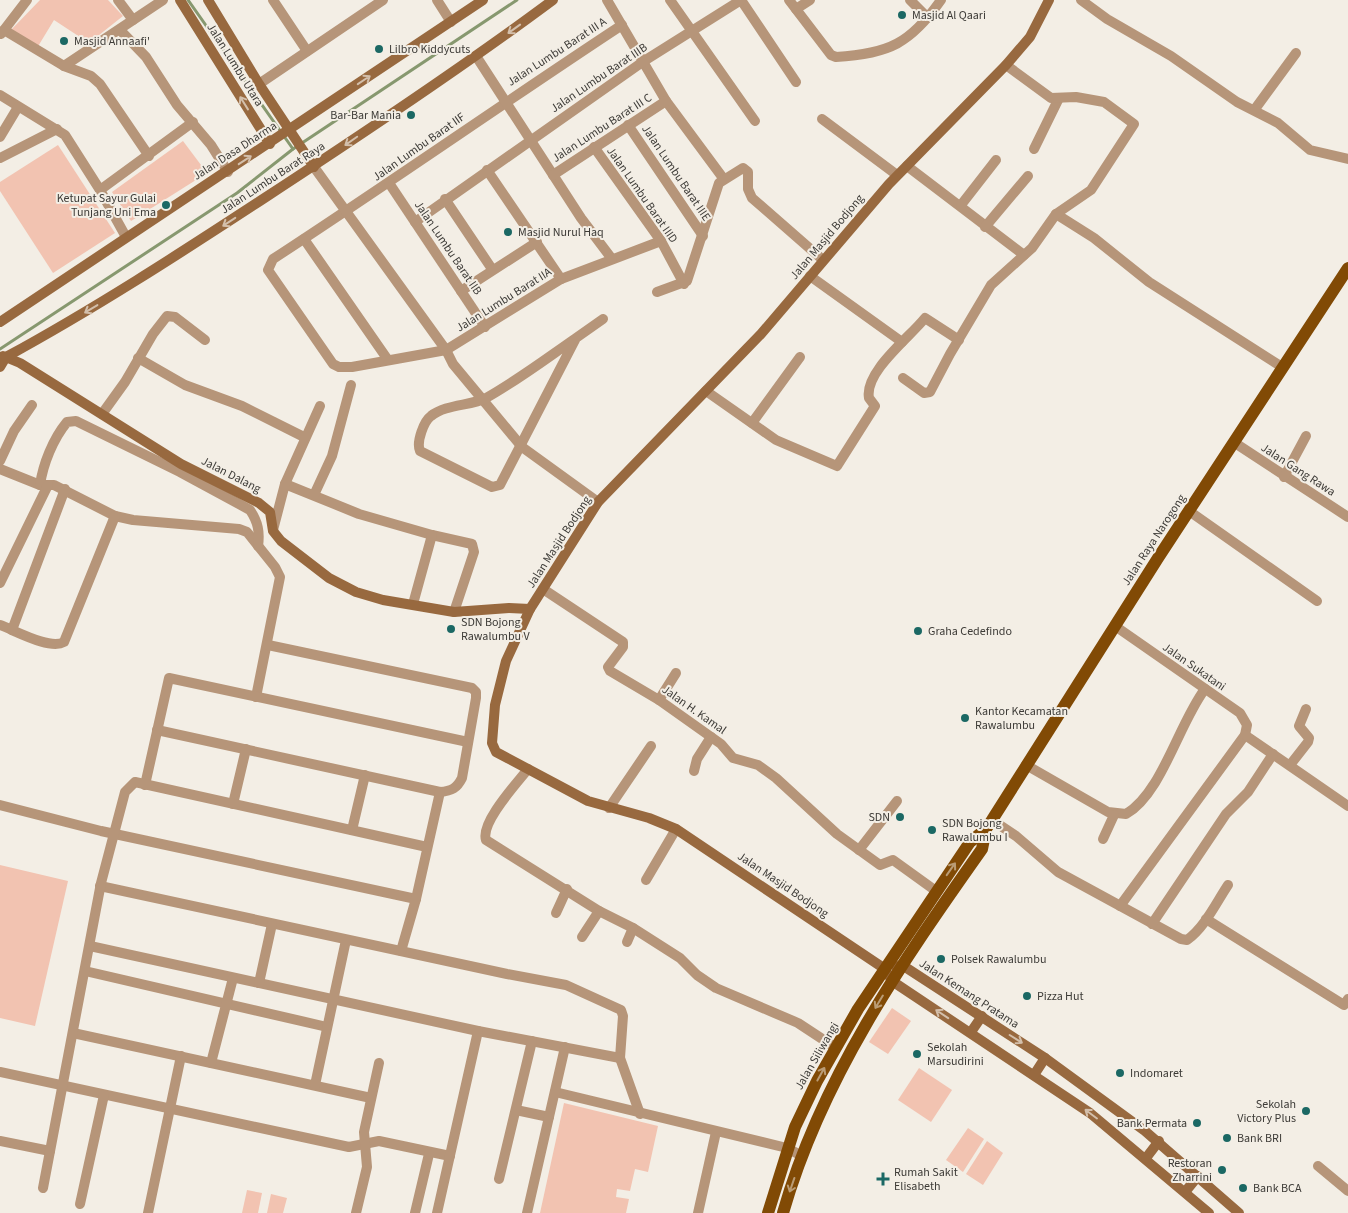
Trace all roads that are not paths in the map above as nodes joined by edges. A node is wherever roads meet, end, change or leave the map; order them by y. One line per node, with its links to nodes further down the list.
1 (27, 0): 26 (street)
2 (118, 0): 22 (street)
3 (163, 0): 22 (street)
4 (180, 0): 48 (street, Jalan Lumbu Utara, one-way to 4)
5 (208, 0): 35 (street, Jalan Lumbu Utara)
6 (273, 0): 28 (street)
7 (437, 0): 23 (street)
8 (483, 0): 23 (street, Jalan Dasa Dharma)
9 (553, 0): 30 (street, Jalan Lumbu Barat Raya, one-way to 30)
10 (607, 0): 24 (street)
11 (670, 0): 27 (street)
12 (741, 0): 27 (street, Jalan Lumbu Barat IIIB); 34 (street)
13 (789, 0): 20 (street)
14 (810, 0): 20 (street)
15 (910, 0): 21 (street)
16 (942, 0): 21 (street)
17 (1049, 0): 32 (street, Jalan Masjid Bodjong)
18 (1081, 0): 41 (street)
19 (381, 1): 28 (street)
20 (796, 9): 21 (street)
21 (928, 18)
22 (133, 20): 25 (street)
23 (451, 22): 48 (street, Jalan Dasa Dharma, one-way to 23)
24 (622, 25): 31 (street); 38 (street, Jalan Lumbu Barat III A)
25 (120, 30): 33 (street); 44 (street)
26 (2, 32): 33 (street)
27 (687, 34): 31 (street, Jalan Lumbu Barat IIIB); 43 (street)
28 (307, 51): 35 (street)
29 (1296, 53): 41 (street)
30 (476, 56): 38 (street); 56 (street, Jalan Lumbu Barat Raya, one-way to 56)
31 (644, 62): 39 (street); 49 (street, Jalan Lumbu Barat IIIB)
32 (1006, 65): 37 (street); 57 (street, Jalan Masjid Bodjong)
33 (64, 66): 52 (street)
34 (796, 82)
35 (259, 84): 48 (street, Jalan Lumbu Utara)
36 (0, 95): 40 (street)
37 (1059, 98): 51 (street); 69 (street)
38 (506, 101): 49 (street); 64 (street, Jalan Lumbu Barat IIF)
39 (666, 102): 45 (street, Jalan Lumbu Barat III C); 63 (street)
40 (18, 107): 46 (street); 47 (street)
41 (1255, 109): 54 (street)
42 (822, 119): 61 (street)
43 (755, 121)
44 (193, 122): 52 (street); 59 (street)
45 (628, 125): 50 (street, Jalan Lumbu Barat III C); 72 (street, Jalan Lumbu Barat IIIE)
46 (57, 129): 53 (street); 65 (street)
47 (0, 137)
48 (283, 137): 56 (street); 59 (street, Jalan Dasa Dharma, one-way to 48)
49 (530, 140): 58 (street, Jalan Lumbu Barat IIIB); 60 (street)
50 (594, 147): 60 (street, Jalan Lumbu Barat III C); 75 (street, Jalan Lumbu Barat IIID)
51 (1034, 149)
52 (149, 156): 65 (street)
53 (0, 158)
54 (1348, 159)
55 (996, 160): 67 (street)
56 (312, 164): 68 (street); 95 (street, Jalan Lumbu Barat Raya, one-way to 95)
57 (907, 166): 61 (street, Jalan Masjid Bodjong); 67 (street)
58 (487, 170): 66 (street, Jalan Lumbu Barat IIIB); 76 (street)
59 (228, 172): 73 (street, Jalan Dasa Dharma)
60 (553, 175): 78 (street)
61 (897, 175): 79 (street, Jalan Masjid Bodjong)
62 (1028, 176): 71 (street)
63 (723, 178): 72 (street); 79 (street)
64 (390, 184): 68 (street, Jalan Lumbu Barat IIF); 70 (street, Jalan Lumbu Barat IIB)
65 (100, 190): 73 (street)
66 (445, 199): 70 (street, Jalan Lumbu Barat IIIB); 81 (street)
67 (961, 205): 71 (street)
68 (345, 211): 74 (street, Jalan Lumbu Barat IIF); 94 (street)
69 (1056, 214): 77 (street); 100 (street)
70 (415, 222): 85 (street, Jalan Lumbu Barat IIB)
71 (986, 227): 77 (street)
72 (703, 236): 84 (street)
73 (126, 237): 88 (street, Jalan Dasa Dharma)
74 (304, 239): 98 (street); 98 (street, Jalan Lumbu Barat IIF)
75 (661, 241): 78 (street, Jalan Lumbu Barat IIA); 84 (street, Jalan Lumbu Barat IIID)
76 (537, 242): 81 (street); 83 (street)
77 (1024, 255): 92 (street)
78 (612, 259): 83 (street, Jalan Lumbu Barat IIA)
79 (823, 260): 82 (street, Jalan Masjid Bodjong)
80 (1348, 268): 100 (main road, Jalan Raya Narogong)
81 (492, 269): 85 (street)
82 (810, 276): 93 (street); 103 (street, Jalan Masjid Bodjong)
83 (561, 279): 89 (street, Jalan Lumbu Barat IIA)
84 (684, 284): 86 (street)
85 (461, 291): 89 (street, Jalan Lumbu Barat IIB)
86 (657, 292)
87 (603, 319): 90 (street)
88 (0, 322)
89 (484, 327): 94 (street, Jalan Lumbu Barat IIA)
90 (576, 338): 104 (street); 112 (street)
91 (205, 340): 97 (street)
92 (959, 340): 93 (street); 101 (street)
93 (902, 342): 108 (street)
94 (446, 350): 98 (street); 104 (street)
95 (3, 356): 99 (street, Jalan Lumbu Barat Raya); 107 (street, Jalan Dalang)
96 (800, 357): 108 (street)
97 (138, 358): 107 (street); 110 (street)
98 (388, 360)
99 (0, 367)
100 (1282, 367): 111 (main road, Jalan Raya Narogong)
101 (903, 378)
102 (351, 384): 119 (street)
103 (706, 391): 108 (street); 120 (street, Jalan Masjid Bodjong)
104 (484, 399): 112 (street); 112 (street)
105 (32, 405): 113 (street)
106 (320, 406): 110 (street)
107 (102, 414): 124 (street, Jalan Dalang)
108 (752, 423)
109 (1306, 436): 115 (street)
110 (304, 437): 116 (street)
111 (1235, 443): 115 (street, Jalan Gang Rawa); 121 (main road, Jalan Raya Narogong)
112 (522, 447): 120 (street)
113 (0, 461)
114 (0, 469): 117 (street)
115 (1284, 476): 123 (street, Jalan Gang Rawa)
116 (285, 484): 119 (street); 124 (street)
117 (44, 485): 118 (street); 126 (street); 127 (street)
118 (65, 489): 122 (street); 135 (street)
119 (314, 494): 125 (street)
120 (598, 502): 128 (street, Jalan Masjid Bodjong)
121 (1189, 511): 129 (street); 134 (main road, Jalan Raya Narogong)
122 (115, 516): 126 (street); 135 (street)
123 (1348, 517)
124 (273, 531): 130 (street, Jalan Dalang)
125 (432, 535): 130 (street); 132 (street)
126 (258, 546): 136 (street)
127 (0, 582)
128 (543, 589): 131 (street, Jalan Masjid Bodjong); 140 (street, Jalan H. Kamal)
129 (1317, 600)
130 (413, 604): 132 (street, Jalan Dalang)
131 (530, 609): 132 (street, Jalan Dalang); 151 (street, Jalan Masjid Bodjong)
132 (454, 612)
133 (0, 625): 135 (street)
134 (1115, 626): 138 (street, Jalan Sukatani); 149 (main road, Jalan Raya Narogong)
135 (12, 630)
136 (268, 645): 139 (street); 145 (street)
137 (676, 673): 140 (street)
138 (1205, 689): 143 (street, Jalan Sukatani); 161 (street)
139 (256, 697): 142 (street); 145 (street)
140 (660, 700): 144 (street, Jalan H. Kamal)
141 (1306, 709): 150 (street)
142 (157, 730): 147 (street); 154 (street)
143 (1245, 735): 148 (street); 175 (street)
144 (711, 737): 152 (street); 168 (street, Jalan H. Kamal)
145 (468, 742): 155 (street)
146 (651, 746): 160 (street)
147 (246, 749): 153 (street); 158 (street)
148 (1273, 754): 150 (street); 180 (street)
149 (1026, 765): 161 (street); 162 (main road, Jalan Raya Narogong)
150 (1290, 765): 159 (street)
151 (528, 769): 160 (street, Jalan Masjid Bodjong); 172 (street)
152 (694, 771)
153 (365, 775): 155 (street); 164 (street)
154 (145, 785): 158 (street); 165 (street)
155 (440, 792): 167 (street)
156 (896, 801): 168 (street)
157 (0, 804): 165 (street)
158 (234, 804): 164 (street)
159 (1348, 806)
160 (609, 808): 163 (street, Jalan Masjid Bodjong)
161 (1114, 815): 166 (street)
162 (989, 825): 173 (main road, Jalan Raya Narogong, one-way to 162); 175 (street); 182 (main road, Jalan Raya Narogong)
163 (676, 829): 169 (street); 189 (street, Jalan Masjid Bodjong)
164 (352, 830): 167 (street)
165 (113, 833): 171 (street); 174 (street)
166 (1103, 839)
167 (427, 847): 174 (street)
168 (859, 850): 173 (street, Jalan H. Kamal)
169 (646, 880)
170 (1228, 885): 178 (street)
171 (100, 886): 179 (street); 186 (street)
172 (567, 889): 176 (street); 177 (street)
173 (936, 892): 182 (main road, Jalan Raya Narogong)
174 (416, 899): 187 (street)
175 (1120, 906): 180 (street)
176 (599, 911): 181 (street); 183 (street)
177 (556, 913)
178 (1206, 920): 180 (street); 198 (street)
179 (272, 924): 184 (street); 194 (street)
180 (1152, 924)
181 (633, 928): 185 (street); 206 (street)
182 (920, 928): 188 (main road); 189 (main road, Jalan Siliwangi)
183 (582, 937)
184 (346, 940): 187 (street); 196 (street)
185 (627, 942)
186 (90, 946): 190 (street); 192 (street)
187 (401, 952): 208 (street)
188 (902, 965): 189 (street, Jalan Kemang Pratama); 191 (street, Jalan Kemang Pratama); 193 (main road)
189 (885, 969): 193 (street); 206 (main road, Jalan Siliwangi)
190 (85, 971): 197 (street); 203 (street)
191 (917, 975): 195 (street); 199 (street, Jalan Kemang Pratama)
192 (233, 978): 194 (street); 197 (street)
193 (892, 981): 195 (street); 231 (main road, one-way to 231)
194 (259, 983): 196 (street)
195 (907, 990): 202 (street, one-way to 195)
196 (333, 999): 200 (street); 201 (street)
197 (226, 1004): 200 (street); 210 (street)
198 (1347, 1004)
199 (982, 1016): 202 (street); 209 (street, Jalan Kemang Pratama, one-way to 209)
200 (327, 1027): 214 (street)
201 (478, 1031): 204 (street); 230 (street)
202 (970, 1032): 213 (street)
203 (73, 1033): 207 (street); 215 (street)
204 (532, 1041): 205 (street); 220 (street)
205 (565, 1047): 208 (street); 216 (street)
206 (836, 1048): 227 (main road, Jalan Siliwangi, one-way to 206)
207 (181, 1056): 210 (street); 219 (street)
208 (620, 1058): 221 (street)
209 (1045, 1058): 213 (street); 225 (street, Jalan Kemang Pratama)
210 (211, 1063): 214 (street)
211 (378, 1063): 218 (street)
212 (0, 1072): 215 (street)
213 (1034, 1075): 232 (street, one-way to 213)
214 (315, 1085): 218 (street)
215 (63, 1086): 217 (street); 228 (street)
216 (555, 1092): 221 (street); 222 (street)
217 (104, 1095): 219 (street); 239 (street)
218 (372, 1098): 226 (street)
219 (169, 1109): 226 (street); 240 (street)
220 (516, 1110): 222 (street); 235 (street)
221 (640, 1114): 223 (street)
222 (549, 1117): 244 (street)
223 (716, 1132): 227 (street); 245 (street)
224 (0, 1141): 228 (street)
225 (1159, 1141): 232 (street); 234 (street, Jalan Kemang Pratama)
226 (364, 1145): 229 (street); 241 (street)
227 (787, 1148): 231 (street); 246 (main road, Jalan Siliwangi)
228 (50, 1151): 236 (street)
229 (428, 1154): 230 (street); 242 (street)
230 (450, 1156): 243 (street)
231 (802, 1156): 247 (main road, one-way to 247)
232 (1146, 1158): 238 (street)
233 (1318, 1166): 237 (street)
234 (1198, 1176): 238 (street); 249 (street, Jalan Kemang Pratama)
235 (499, 1179)
236 (43, 1188)
237 (1348, 1191)
238 (1185, 1192): 248 (street)
239 (80, 1204)
240 (148, 1213)
241 (356, 1213)
242 (415, 1213)
243 (437, 1213)
244 (527, 1213)
245 (698, 1213)
246 (768, 1213)
247 (783, 1213)
248 (1209, 1213)
249 (1239, 1213)

